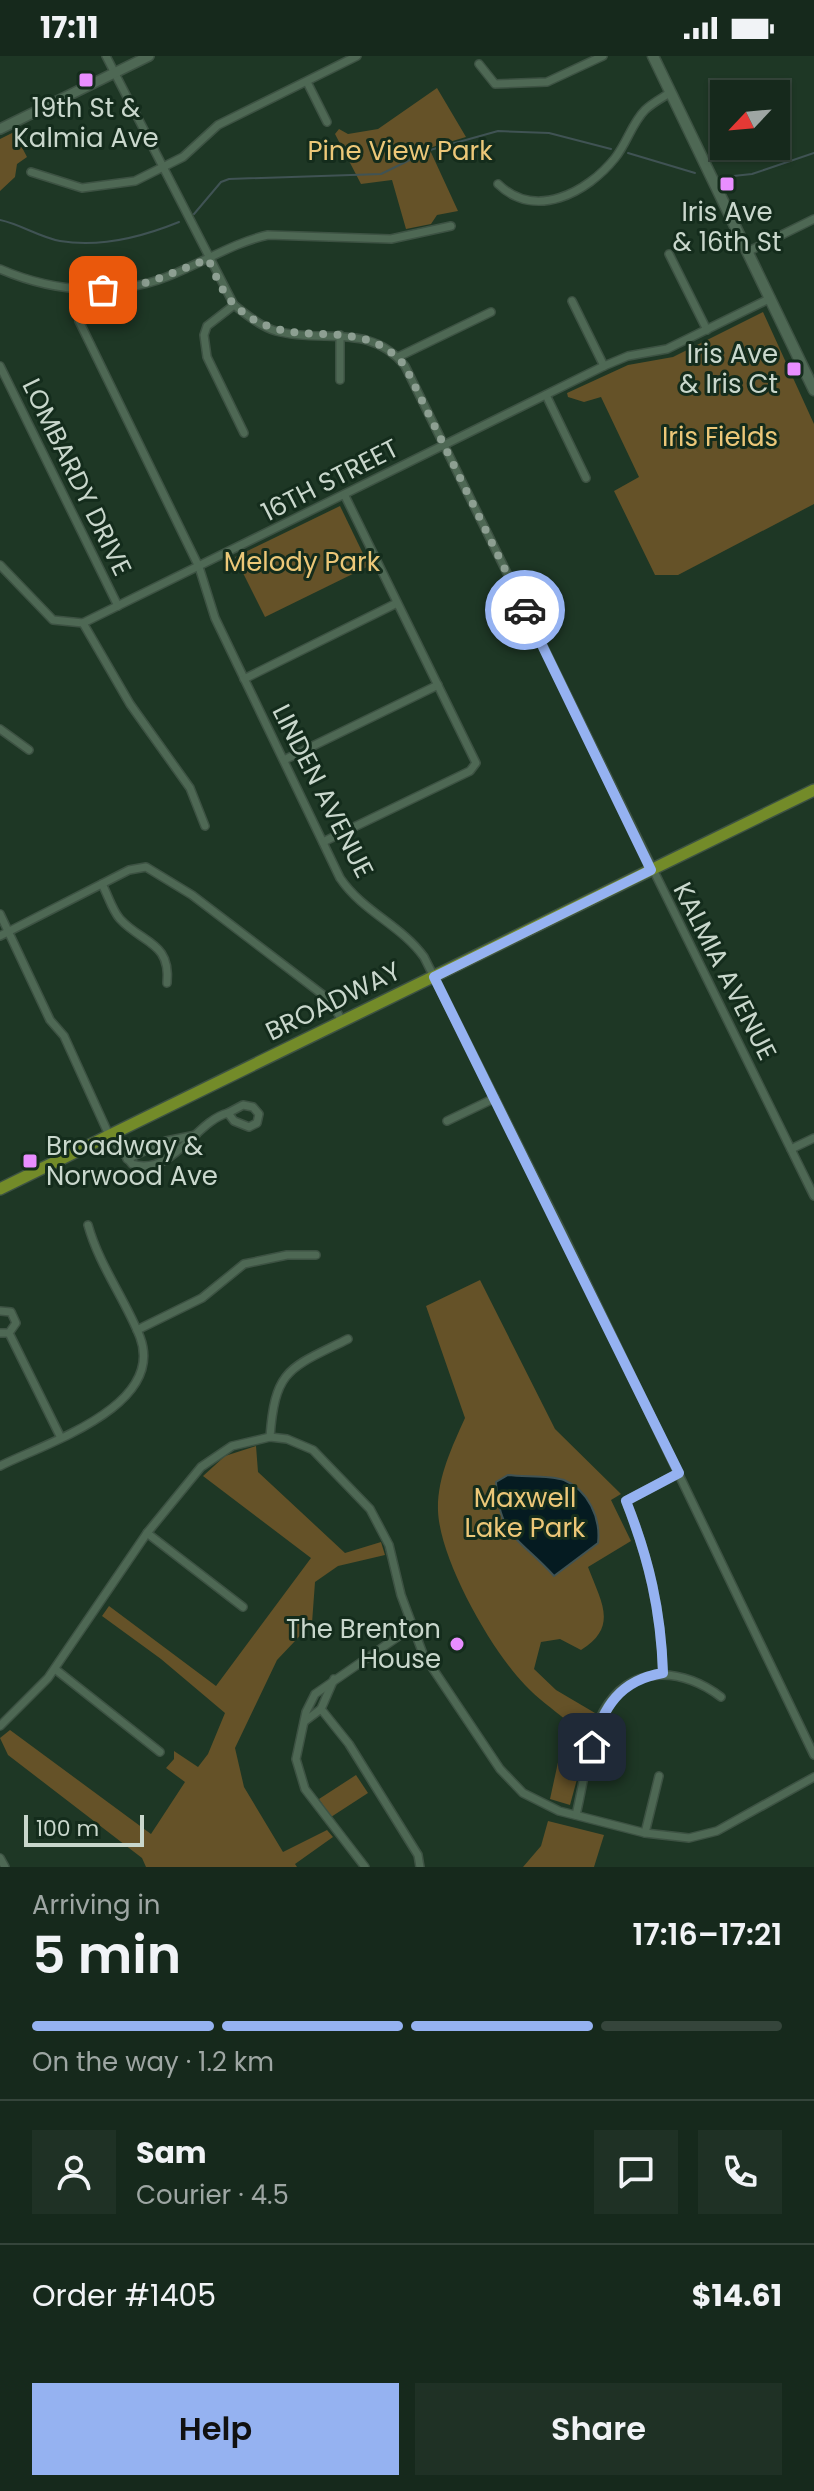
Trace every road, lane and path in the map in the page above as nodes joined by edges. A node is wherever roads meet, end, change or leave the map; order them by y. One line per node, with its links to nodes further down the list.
1 (106, 56): 7 (street)
2 (149, 56): 7 (street)
3 (357, 56): 8 (street)
4 (603, 56): 6 (street)
5 (653, 56): 9 (main road)
6 (479, 64)
7 (115, 73): 11 (street); 12 (street)
8 (307, 82): 10 (street); 12 (street)
9 (671, 92): 14 (street); 17 (main road)
10 (327, 122)
11 (0, 129)
12 (162, 167): 13 (street); 19 (street)
13 (31, 172)
14 (498, 184)
15 (814, 219): 17 (street)
16 (451, 226): 19 (street)
17 (749, 251): 22 (main road)
18 (669, 254): 26 (street)
19 (208, 259): 21 (street); 24 (street)
20 (0, 269): 21 (street)
21 (78, 289): 40 (street, LINDEN AVENUE)
22 (771, 298): 26 (street, 16TH STREET); 31 (main road)
23 (572, 301): 30 (street)
24 (234, 305): 27 (street); 35 (street)
25 (491, 312): 28 (street)
26 (707, 330): 30 (street, 16TH STREET)
27 (340, 335): 28 (street); 32 (street)
28 (398, 357): 36 (street, KALMIA AVENUE)
29 (0, 366): 42 (street, LOMBARDY DRIVE)
30 (604, 366): 34 (street, 16TH STREET)
31 (810, 372): 33 (main road)
32 (340, 380)
33 (814, 390)
34 (546, 395): 36 (street, 16TH STREET); 37 (street)
35 (244, 433)
36 (444, 445): 38 (street, 16TH STREET); 52 (street, KALMIA AVENUE)
37 (586, 478)
38 (345, 496): 40 (street, 16TH STREET); 41 (street)
39 (0, 565): 43 (street)
40 (199, 567): 42 (street, 16TH STREET); 44 (street, LINDEN AVENUE)
41 (397, 603): 44 (street); 45 (street)
42 (118, 606): 43 (street, 16TH STREET)
43 (83, 623): 50 (street)
44 (244, 679): 48 (street, LINDEN AVENUE)
45 (438, 685): 48 (street); 51 (street)
46 (0, 729): 47 (street)
47 (29, 750)
48 (284, 760): 51 (street, LINDEN AVENUE)
49 (814, 790): 52 (main road, BROADWAY)
50 (205, 826)
51 (323, 842): 57 (street, LINDEN AVENUE)
52 (651, 870): 57 (main road, BROADWAY); 66 (street, KALMIA AVENUE)
53 (102, 884): 55 (street); 58 (street); 59 (street)
54 (0, 914): 55 (street)
55 (9, 932): 56 (street); 64 (street)
56 (0, 936)
57 (434, 977): 59 (main road, BROADWAY); 60 (street, LINDEN AVENUE)
58 (167, 983)
59 (342, 1021): 64 (main road, BROADWAY)
60 (495, 1098): 62 (street); 79 (street, LINDEN AVENUE)
61 (228, 1113): 63 (street)
62 (447, 1121)
63 (198, 1134): 67 (street); 67 (street)
64 (109, 1135): 67 (street); 68 (main road, BROADWAY)
65 (814, 1138): 66 (street)
66 (791, 1149): 69 (street, KALMIA AVENUE)
67 (127, 1159)
68 (0, 1189)
69 (814, 1196)
70 (88, 1225): 73 (street)
71 (316, 1255): 73 (street)
72 (0, 1311): 74 (street)
73 (137, 1330): 76 (street)
74 (4, 1333): 76 (street)
75 (348, 1339): 77 (street)
76 (60, 1436): 78 (street)
77 (270, 1437): 80 (street); 82 (street)
78 (0, 1466)
79 (679, 1473): 84 (street); 91 (street, LINDEN AVENUE)
80 (147, 1533): 81 (street); 83 (street)
81 (243, 1607)
82 (412, 1627): 85 (street); 94 (street)
83 (55, 1669): 89 (street); 90 (street)
84 (663, 1673): 86 (street); 94 (street)
85 (334, 1679): 87 (street); 88 (street)
86 (721, 1697)
87 (321, 1709): 88 (street); 99 (street)
88 (305, 1721): 98 (street)
89 (0, 1726)
90 (160, 1752)
91 (814, 1755)
92 (659, 1776): 95 (street)
93 (814, 1777): 95 (street)
94 (576, 1815): 95 (street)
95 (645, 1833)
96 (0, 1858): 97 (street)
97 (5, 1867)
98 (365, 1867)
99 (420, 1867)

